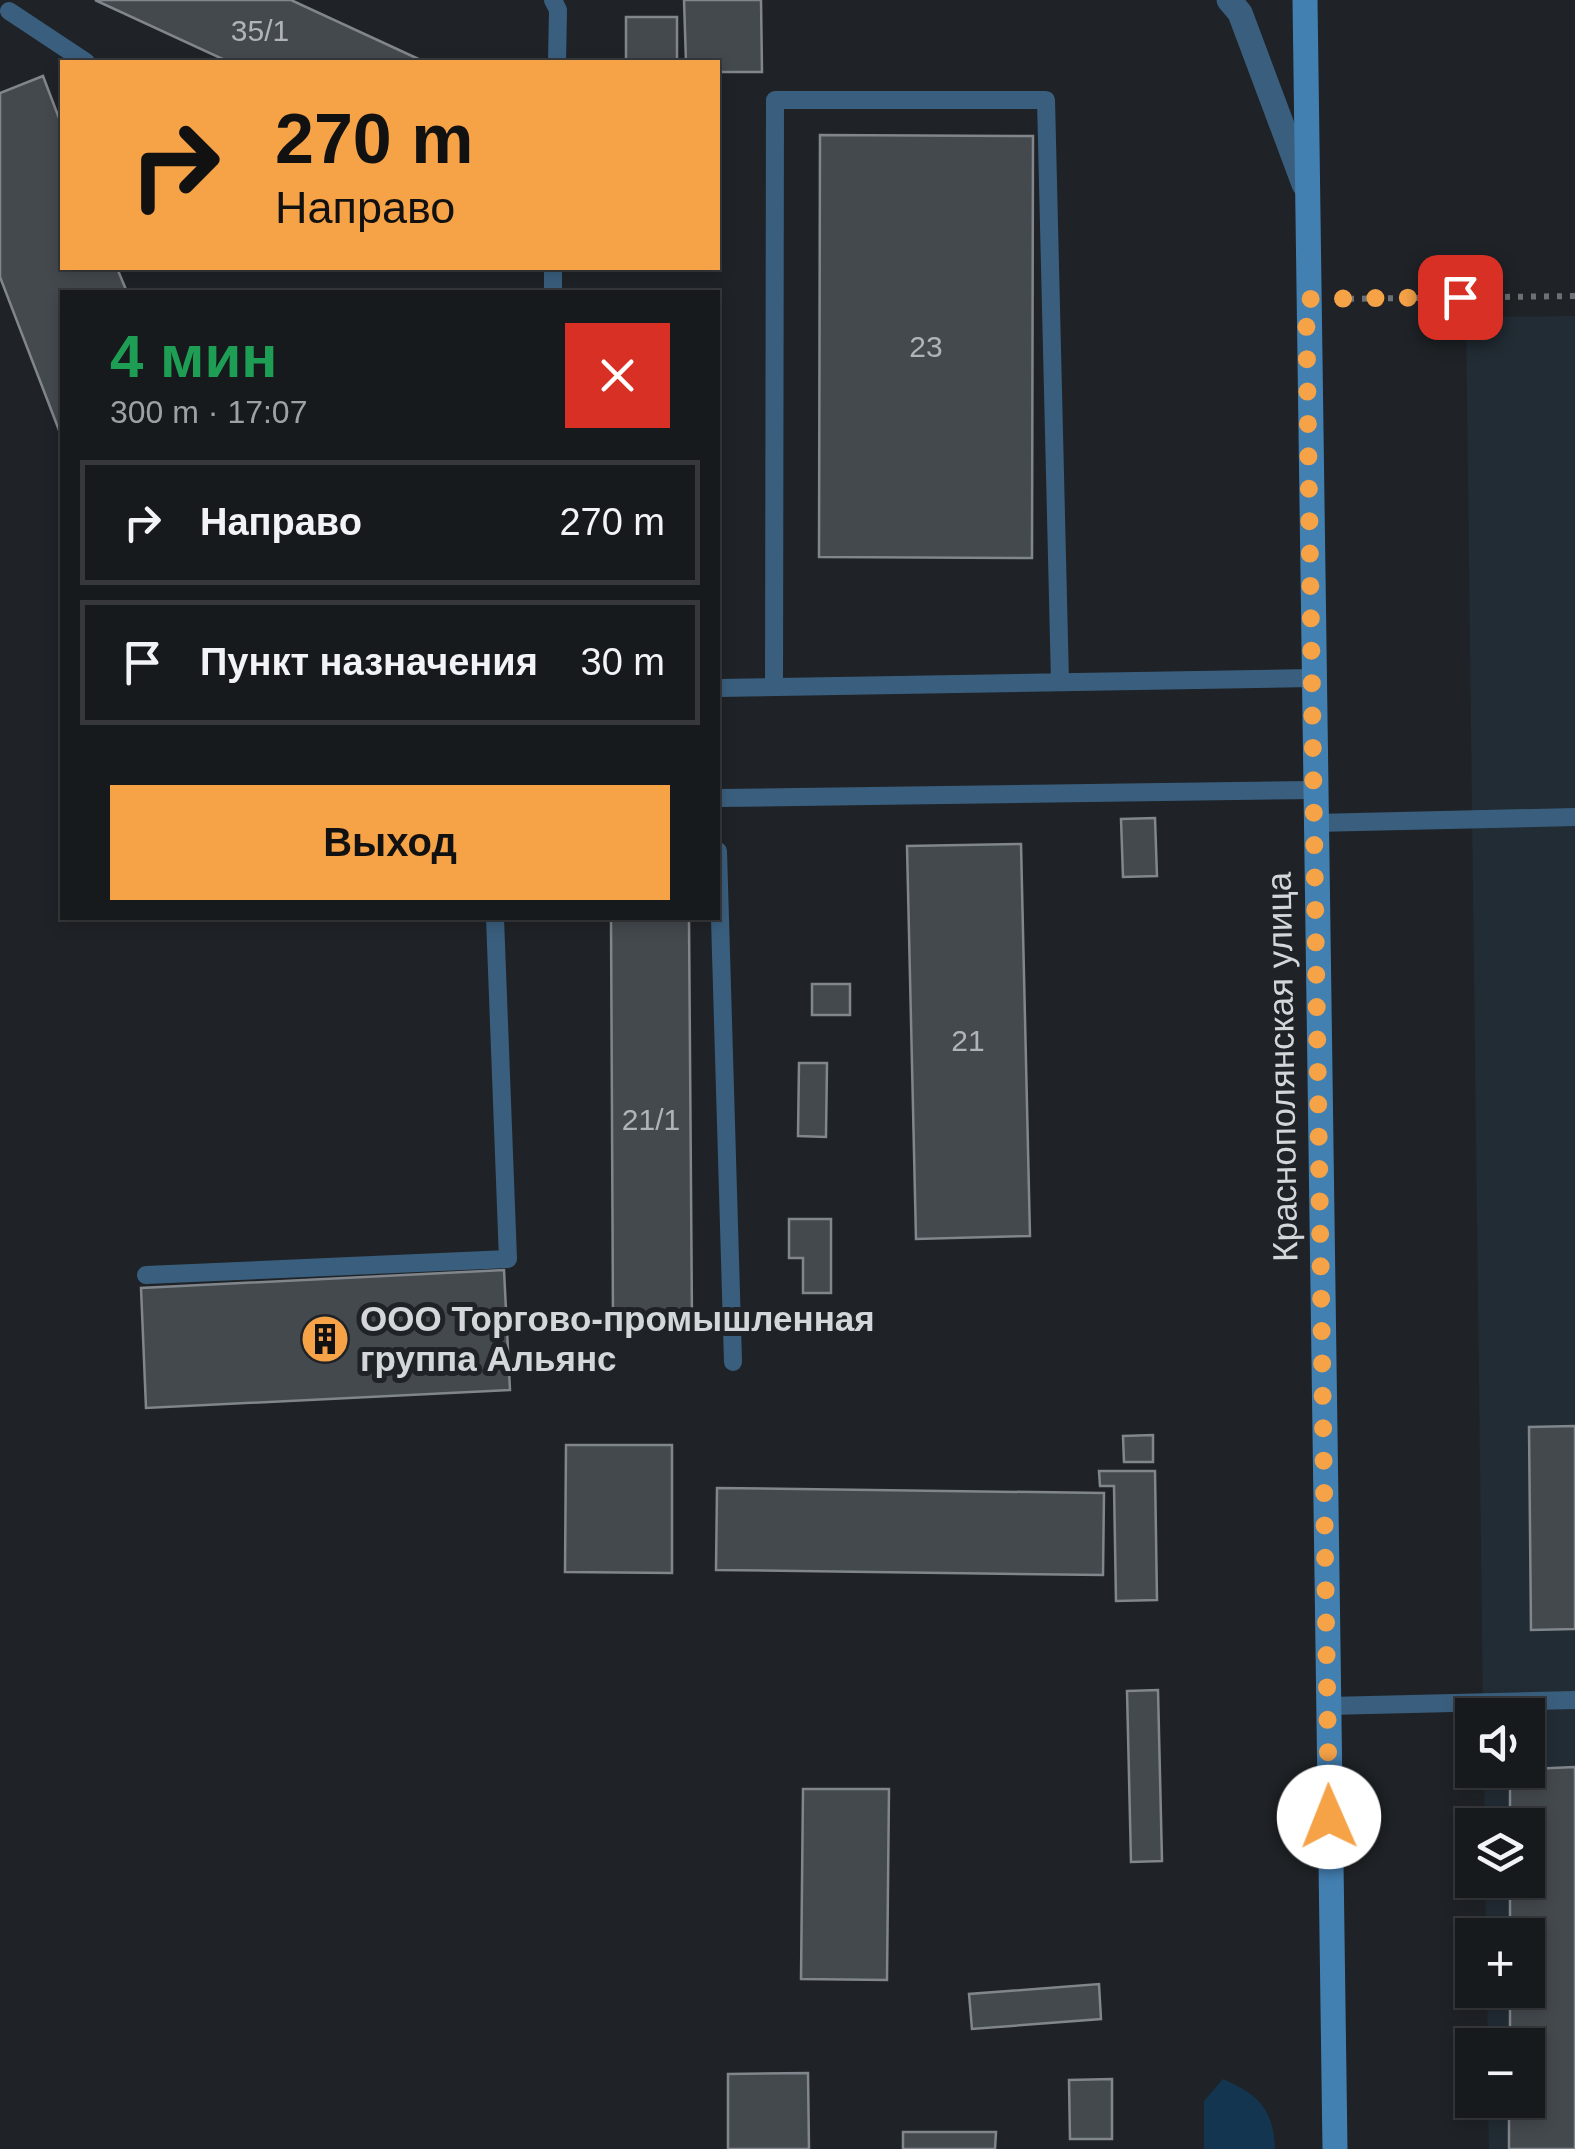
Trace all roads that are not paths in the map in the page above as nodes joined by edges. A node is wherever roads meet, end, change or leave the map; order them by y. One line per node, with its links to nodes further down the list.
1 (553, 0): 6 (lane)
2 (1230, 0): 7 (street, Краснополянская улица)
3 (1304, 0): 7 (main road)
4 (9, 12): 5 (lane)
5 (83, 60)
6 (557, 60)
7 (1304, 184): 8 (main road, Краснополянская улица)
8 (1312, 678): 9 (lane); 12 (main road, Краснополянская улица)
9 (1060, 682): 10 (lane); 10 (lane)
10 (774, 687): 11 (lane)
11 (720, 688)
12 (1314, 790): 13 (lane); 15 (main road, Краснополянская улица)
13 (720, 798)
14 (1575, 816): 15 (lane)
15 (1314, 823): 21 (main road, Краснополянская улица)
16 (720, 915): 19 (lane)
17 (495, 920): 18 (lane)
18 (146, 1275)
19 (734, 1362)
20 (1575, 1700): 21 (lane)
21 (1328, 1706): 22 (main road, Краснополянская улица)
22 (1335, 2149)

